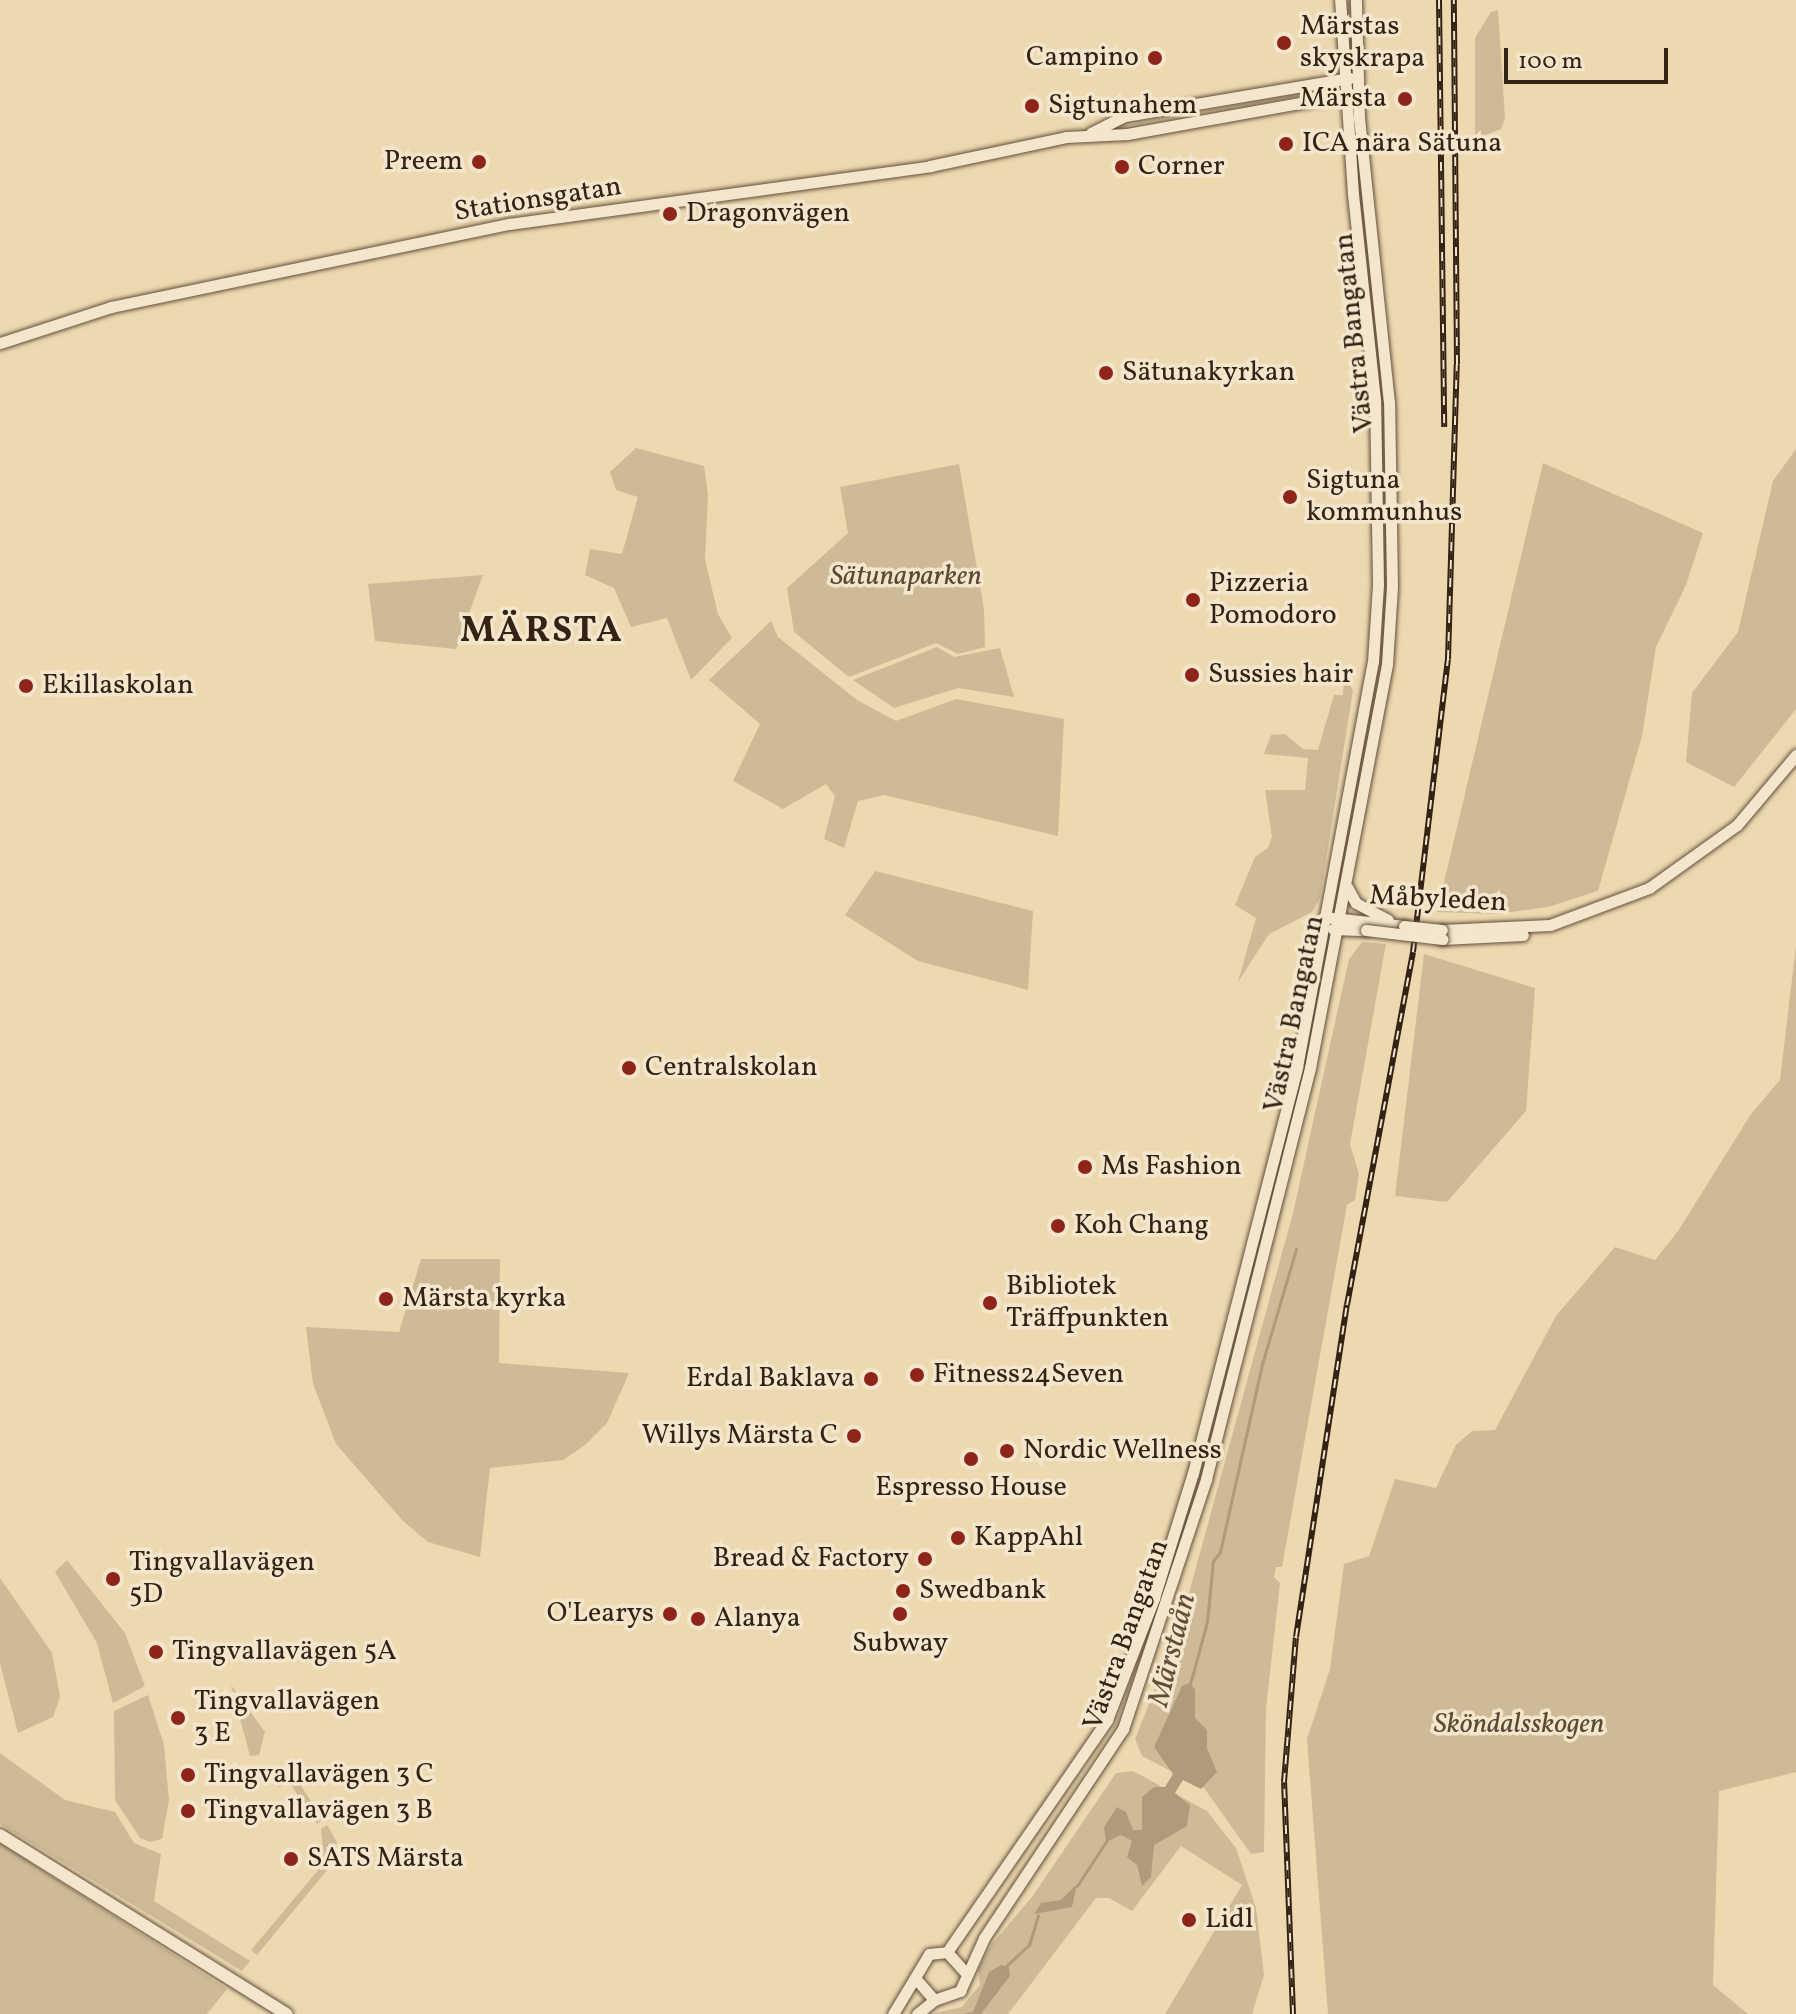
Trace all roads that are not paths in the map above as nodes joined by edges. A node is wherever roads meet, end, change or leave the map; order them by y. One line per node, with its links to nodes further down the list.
1 (1340, 0): 4 (street, Västra Bangatan)
2 (1356, 0): 3 (street, Västra Bangatan)
3 (1357, 78): 4 (street, Stationsgatan); 5 (street, Västra Bangatan)
4 (1343, 79): 6 (street, Västra Bangatan); 7 (street, Stationsgatan)
5 (1357, 91): 6 (street, Stationsgatan); 10 (street, Västra Bangatan)
6 (1344, 95): 7 (street, Stationsgatan); 11 (street, Västra Bangatan)
7 (1091, 134): 8 (street, Stationsgatan)
8 (0, 343)
9 (1796, 755): 15 (street, Måbyleden)
10 (1347, 886): 12 (street); 13 (street, Västra Bangatan)
11 (1324, 917): 13 (street, Måbyleden); 14 (street, Västra Bangatan)
12 (1367, 921): 13 (street, Måbyleden); 15 (street, Måbyleden, bridge); 15 (street, Måbyleden, bridge)
13 (1340, 923): 14 (street, Måbyleden); 18 (street, Västra Bangatan)
14 (1321, 930): 17 (street, Västra Bangatan)
15 (1442, 935)
16 (0, 1835): 21 (main road)
17 (947, 1952): 18 (street); 19 (street, Västra Bangatan)
18 (966, 1973): 20 (street, Västra Bangatan)
19 (916, 1979): 20 (street); 22 (street, Västra Bangatan)
20 (934, 2000): 23 (street, Västra Bangatan)
21 (287, 2014)
22 (893, 2014)
23 (917, 2014)

